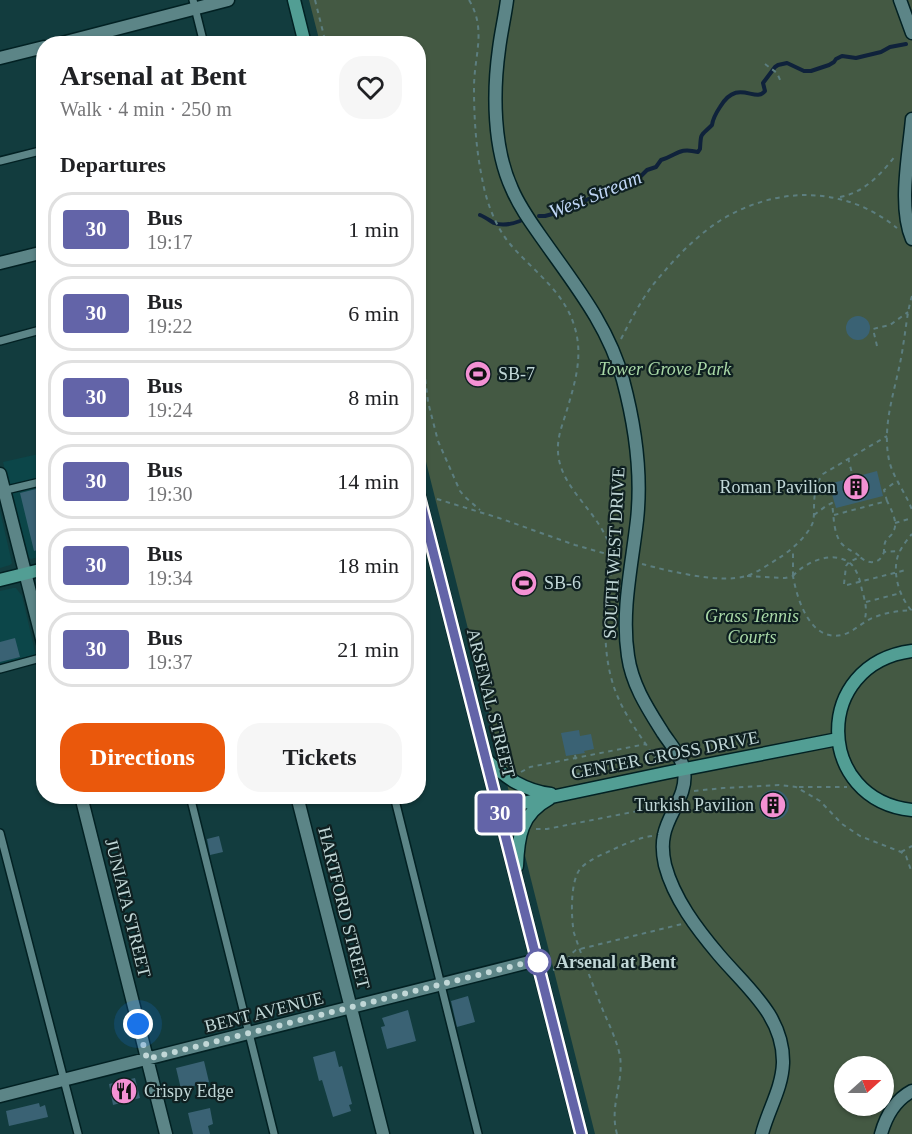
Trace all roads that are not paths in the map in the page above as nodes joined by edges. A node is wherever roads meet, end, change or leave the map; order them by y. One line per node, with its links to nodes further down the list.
1 (228, 0): 5 (street)
2 (294, 0): 9 (street)
3 (507, 0): 33 (street, SOUTH WEST DRIVE)
4 (900, 0): 6 (street)
5 (194, 4): 7 (street); 8 (lane)
6 (912, 33)
7 (85, 36)
8 (202, 36)
9 (303, 36)
10 (36, 49): 11 (street)
11 (0, 58)
12 (912, 119): 15 (street)
13 (36, 152): 14 (lane)
14 (0, 161)
15 (912, 239)
16 (36, 254): 17 (street)
17 (0, 263)
18 (36, 331): 19 (lane)
19 (0, 341)
20 (0, 474): 22 (street)
21 (36, 483): 22 (lane)
22 (2, 491): 25 (street)
23 (426, 523): 32 (street, ARSENAL STREET)
24 (36, 571): 25 (street)
25 (26, 573): 26 (street); 27 (street)
26 (0, 580)
27 (36, 614)
28 (912, 651): 31 (street)
29 (36, 659): 30 (lane)
30 (0, 669)
31 (838, 739): 33 (street, CENTER CROSS DRIVE); 40 (street)
32 (487, 760): 34 (street); 39 (street, ARSENAL STREET)
33 (684, 770): 34 (street, CENTER CROSS DRIVE); 57 (street)
34 (558, 795): 39 (street, CENTER CROSS DRIVE); 42 (street)
35 (83, 804): 47 (street, JUNIATA STREET)
36 (192, 804): 46 (lane)
37 (299, 804): 45 (street, HARTFORD STREET)
38 (396, 804): 44 (lane)
39 (499, 808): 42 (street, ARSENAL STREET)
40 (912, 810)
41 (0, 833): 48 (lane)
42 (517, 880): 43 (street, ARSENAL STREET)
43 (537, 960): 44 (street, BENT AVENUE); 56 (street, ARSENAL STREET)
44 (441, 985): 45 (street, BENT AVENUE); 55 (lane)
45 (352, 1008): 46 (street, BENT AVENUE); 54 (street, HARTFORD STREET)
46 (249, 1034): 47 (street, BENT AVENUE); 53 (lane)
47 (147, 1059): 48 (street, BENT AVENUE); 52 (street, JUNIATA STREET)
48 (64, 1080): 50 (street, BENT AVENUE); 51 (lane)
49 (912, 1092): 58 (street)
50 (0, 1096)
51 (78, 1134)
52 (166, 1134)
53 (274, 1134)
54 (383, 1134)
55 (478, 1134)
56 (581, 1134)
57 (762, 1134)
58 (881, 1134)

